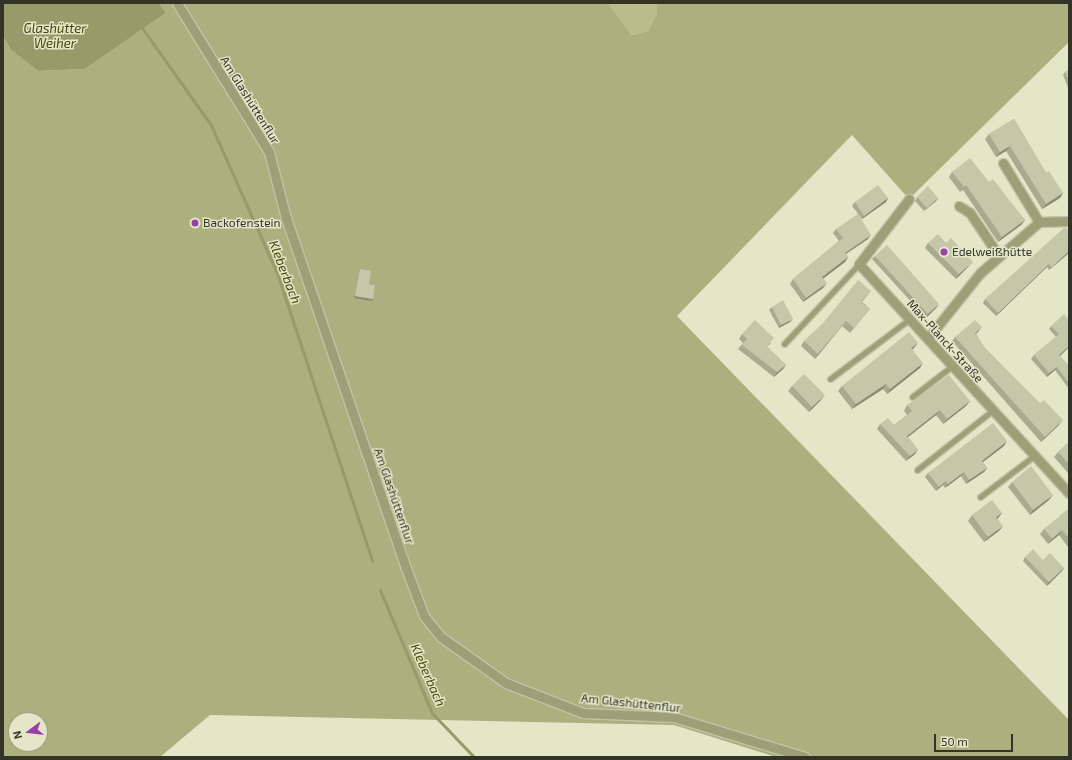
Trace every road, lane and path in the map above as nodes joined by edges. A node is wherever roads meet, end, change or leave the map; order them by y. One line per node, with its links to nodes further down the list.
1 (177, 3): 20 (street, Am Glashüttenflur)
2 (1003, 163): 6 (street)
3 (909, 199): 8 (street)
4 (959, 206): 7 (street)
5 (1069, 221): 6 (street)
6 (1039, 222): 7 (street)
7 (1000, 256): 10 (street)
8 (859, 264): 9 (street, Max-Planck-Straße); 11 (lane)
9 (910, 319): 10 (street, Max-Planck-Straße); 13 (lane)
10 (928, 338): 12 (street, Max-Planck-Straße)
11 (784, 344)
12 (951, 367): 14 (lane); 15 (street, Max-Planck-Straße)
13 (830, 379)
14 (912, 397)
15 (992, 411): 16 (street, Max-Planck-Straße); 17 (lane)
16 (1034, 456): 18 (street, Max-Planck-Straße); 19 (lane)
17 (917, 470)
18 (1069, 493)
19 (980, 497)
20 (804, 757)

